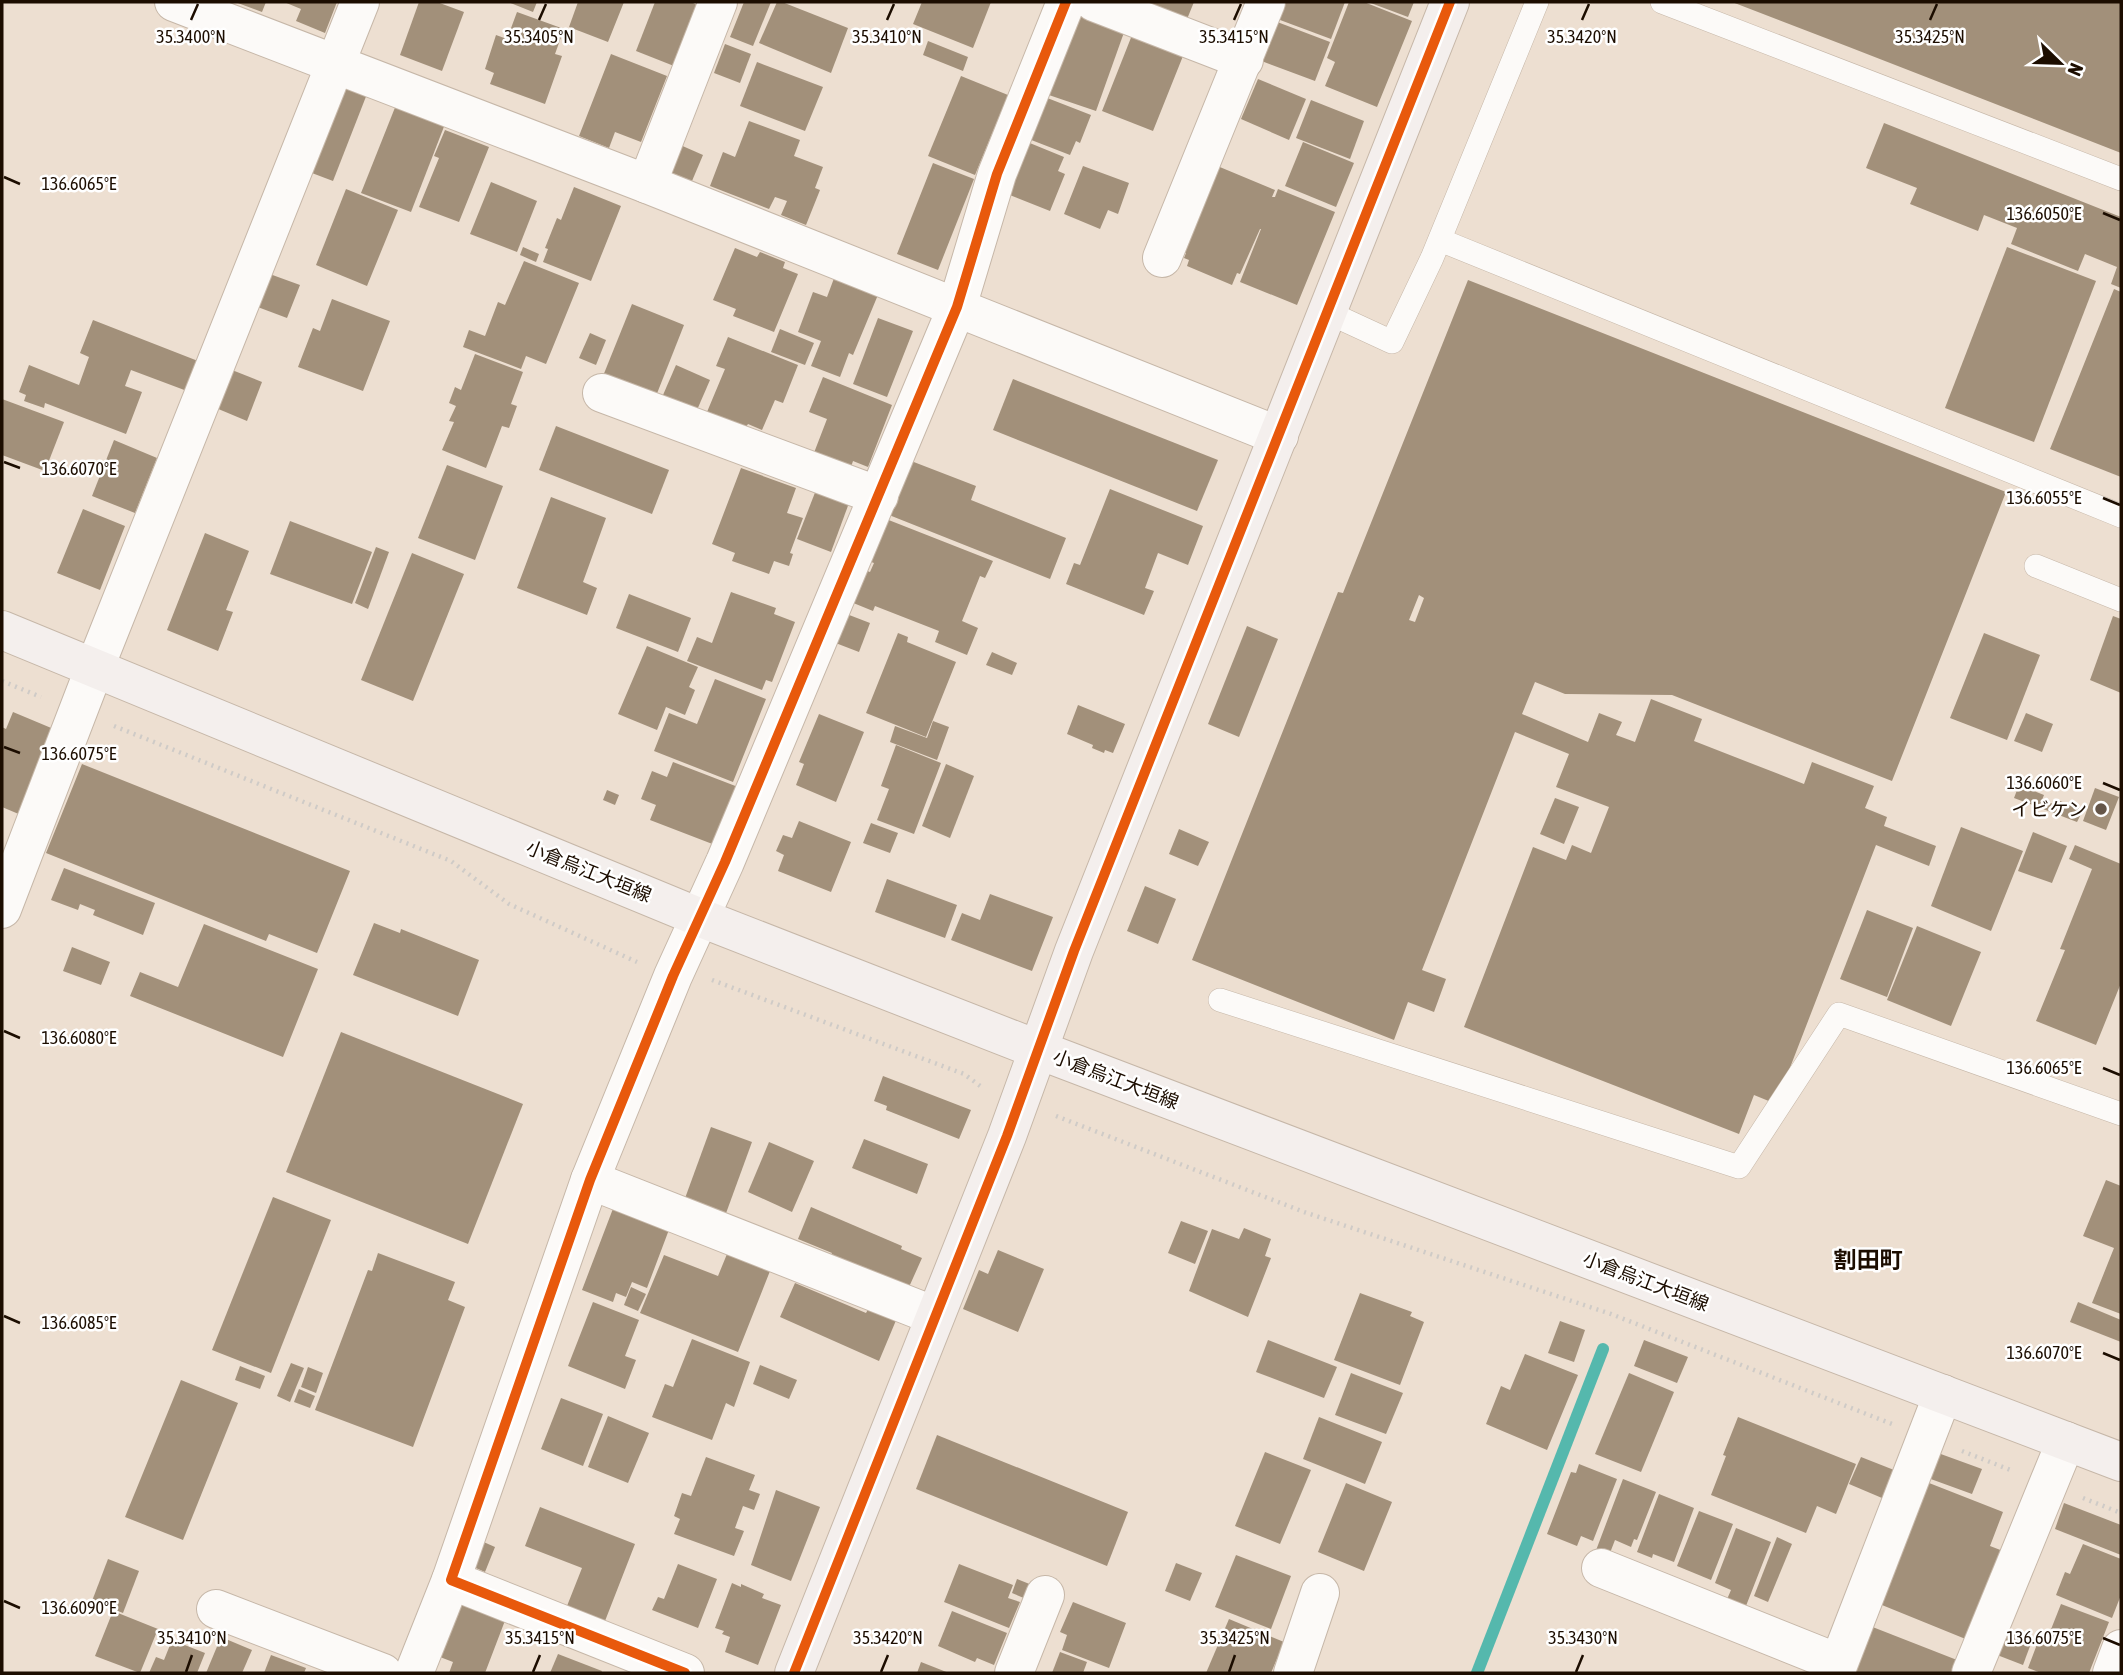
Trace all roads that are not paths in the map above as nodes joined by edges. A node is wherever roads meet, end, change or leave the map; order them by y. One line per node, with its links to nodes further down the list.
1 (174, 2): 11 (street)
2 (360, 2): 11 (street)
3 (718, 2): 13 (street)
4 (1066, 2): 16 (street)
5 (1094, 2): 10 (street)
6 (1266, 2): 10 (street)
7 (1450, 2): 17 (main road)
8 (1537, 2): 14 (lane)
9 (1662, 2): 12 (lane)
10 (1244, 60): 15 (street)
11 (335, 65): 13 (street); 25 (street)
12 (2121, 179)
13 (647, 184): 16 (street)
14 (1440, 240): 17 (lane); 21 (lane)
15 (1162, 258)
16 (957, 307): 19 (street); 20 (street)
17 (1327, 312): 19 (main road)
18 (602, 393): 20 (street)
19 (1279, 436): 29 (main road)
20 (879, 496): 27 (street)
21 (2121, 516)
22 (2036, 566): 23 (lane)
23 (2121, 600)
24 (2, 630): 25 (main road, 小倉烏江大垣線)
25 (95, 667): 26 (street); 27 (main road, 小倉烏江大垣線)
26 (2, 909)
27 (701, 918): 29 (main road, 小倉烏江大垣線); 31 (street)
28 (1220, 1000): 30 (lane)
29 (1039, 1050): 32 (main road); 33 (main road, 小倉烏江大垣線)
30 (2121, 1114)
31 (590, 1180): 32 (street); 37 (street)
32 (935, 1316): 46 (main road)
33 (1943, 1394): 34 (main road, 小倉烏江大垣線); 42 (street)
34 (2066, 1441): 35 (main road, 小倉烏江大垣線); 49 (street)
35 (2121, 1462)
36 (1601, 1568): 42 (street)
37 (451, 1580): 44 (street); 45 (street)
38 (1321, 1593): 48 (street)
39 (1045, 1595): 47 (street)
40 (216, 1609): 43 (street)
41 (2121, 1649): 50 (street)
42 (1837, 1668)
43 (383, 1673)
44 (414, 1673)
45 (685, 1673)
46 (794, 1673)
47 (1014, 1673)
48 (1293, 1673)
49 (1971, 1673)
50 (2112, 1673)

